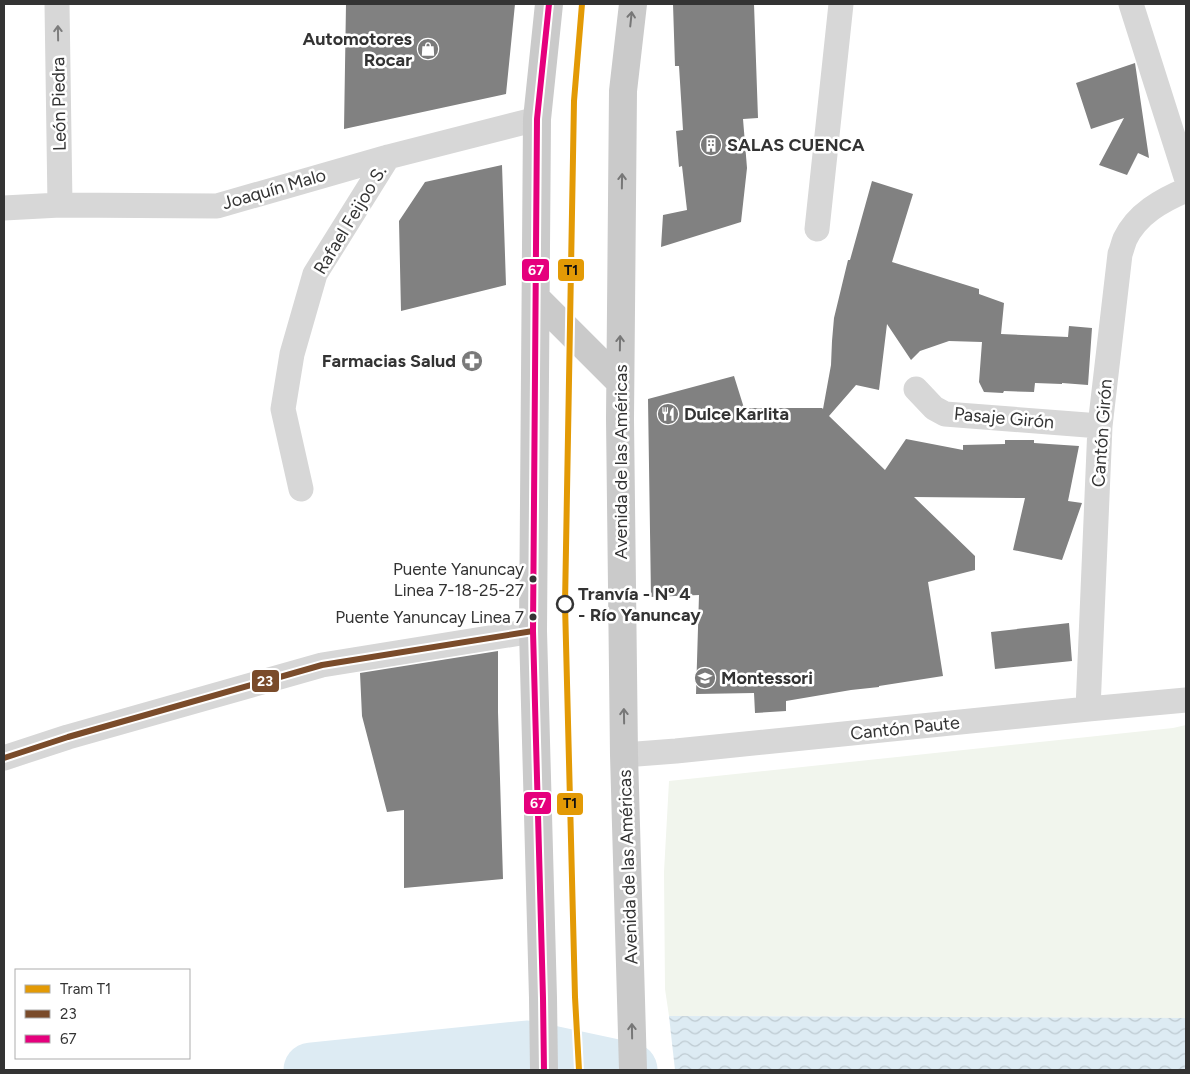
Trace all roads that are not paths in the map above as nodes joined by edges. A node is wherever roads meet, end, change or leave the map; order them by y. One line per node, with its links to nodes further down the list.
1 (58, 4): 10 (street, León Piedra, one-way to 1)
2 (549, 4): 6 (main road)
3 (633, 4): 14 (main road, Avenida de las Américas, one-way to 3)
4 (841, 4): 12 (street)
5 (1131, 4): 8 (street)
6 (537, 119): 7 (street, Joaquín Malo); 13 (main road)
7 (388, 157): 10 (street, Joaquín Malo); 17 (street, Rafael Feijoo S.)
8 (1186, 177)
9 (1186, 190): 16 (street, Cantón Girón)
10 (60, 204): 11 (street, Joaquín Malo)
11 (4, 208)
12 (817, 229)
13 (536, 298): 14 (main road); 18 (main road)
14 (620, 382): 21 (main road, Avenida de las Américas, one-way to 14)
15 (916, 389): 16 (street, Pasaje Girón)
16 (1100, 426): 20 (street, Cantón Girón)
17 (301, 489)
18 (533, 631): 22 (street); 23 (main road)
19 (1186, 700): 20 (street, Cantón Paute)
20 (1088, 709): 21 (street, Cantón Paute)
21 (624, 755): 24 (main road, Avenida de las Américas, one-way to 21)
22 (4, 758)
23 (544, 1070)
24 (633, 1070)

